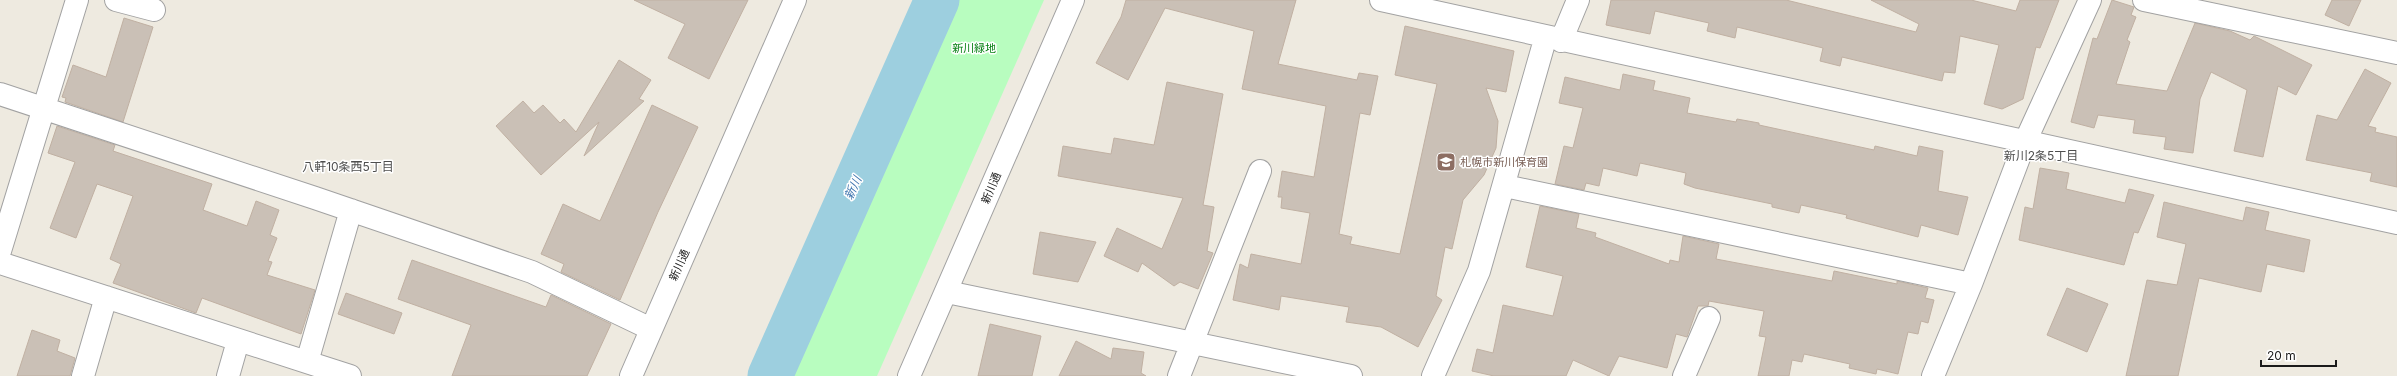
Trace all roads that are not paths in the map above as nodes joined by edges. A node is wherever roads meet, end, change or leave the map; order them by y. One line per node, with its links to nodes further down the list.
1 (77, 0): 13 (street)
2 (116, 0): 9 (street)
3 (795, 0): 25 (street, 新川通)
4 (1073, 0): 22 (street, 新川通)
5 (1381, 0): 10 (street)
6 (1578, 0): 10 (street)
7 (2090, 0): 14 (street)
8 (2144, 0): 11 (street)
9 (154, 10)
10 (1554, 39): 14 (street); 16 (street)
11 (2397, 53)
12 (0, 94): 13 (street)
13 (44, 109): 17 (street); 19 (street)
14 (2025, 142): 18 (street); 21 (street)
15 (1260, 171): 27 (street)
16 (1504, 186): 21 (street); 36 (street)
17 (351, 210): 25 (street); 28 (street)
18 (2397, 223)
19 (0, 251)
20 (0, 263): 23 (street)
21 (1971, 284): 38 (street)
22 (947, 292): 27 (street); 33 (street, 新川通)
23 (106, 297): 26 (street); 29 (street)
24 (1709, 318): 37 (street)
25 (651, 329): 32 (street, 新川通)
26 (238, 341): 28 (street); 30 (street)
27 (1191, 342): 34 (street); 35 (street)
28 (307, 362): 31 (street)
29 (83, 376)
30 (228, 376)
31 (350, 376)
32 (631, 376)
33 (909, 376)
34 (1179, 376)
35 (1352, 376)
36 (1433, 376)
37 (1684, 376)
38 (1933, 376)

